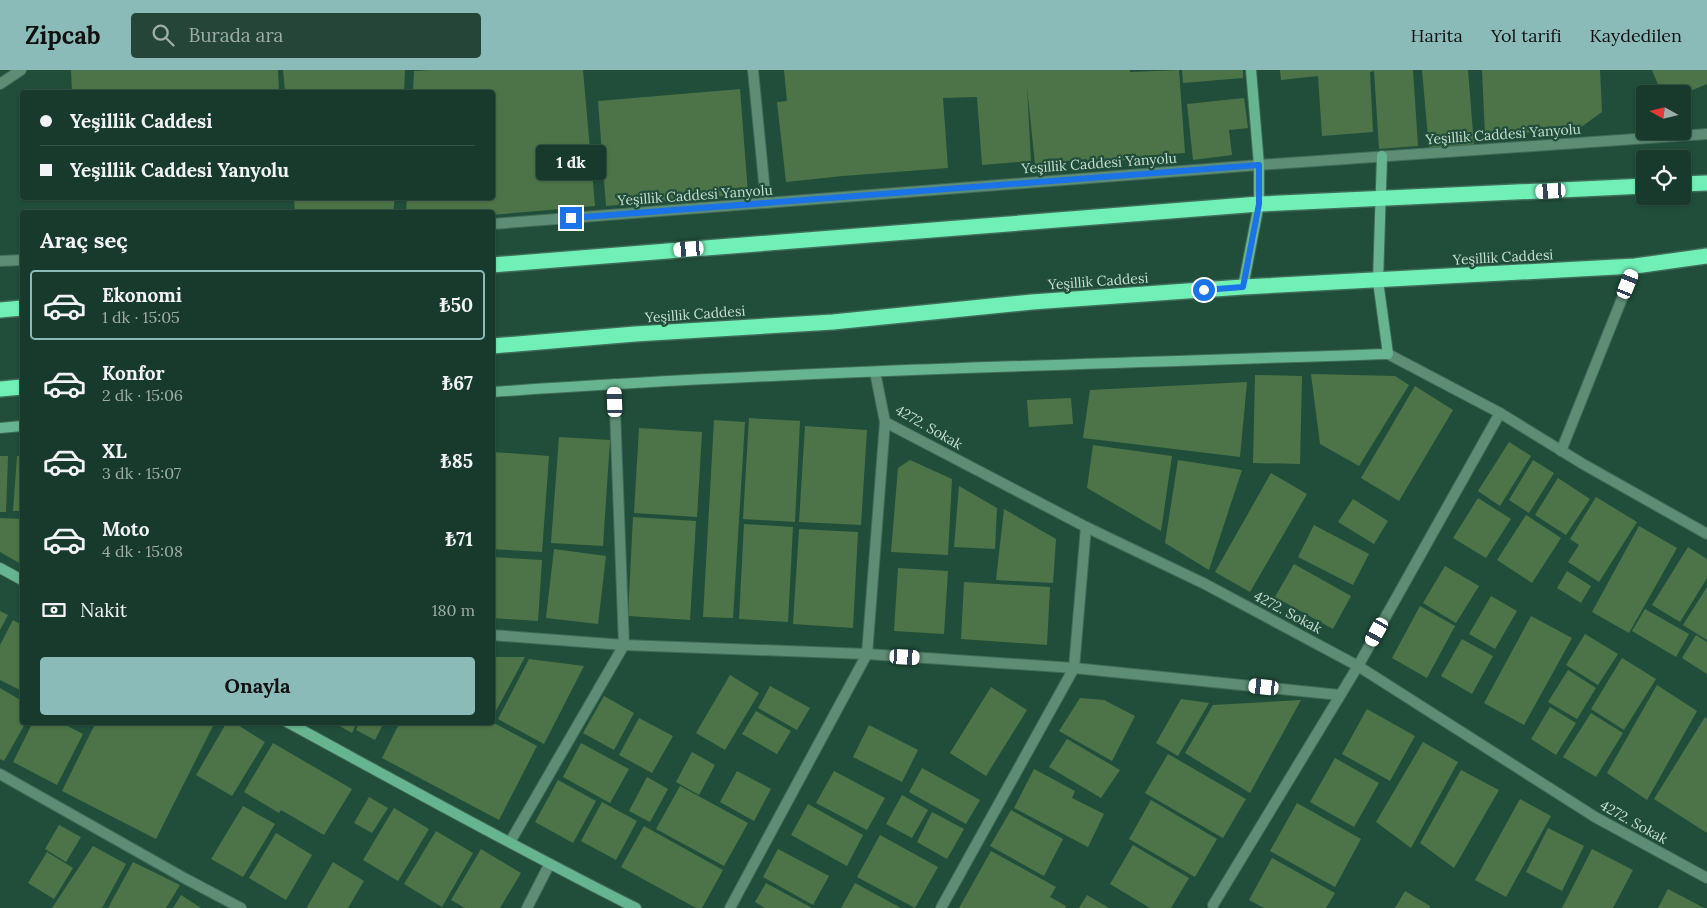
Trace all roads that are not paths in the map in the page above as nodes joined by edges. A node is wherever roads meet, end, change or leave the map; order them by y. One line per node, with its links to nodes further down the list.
1 (21, 70): 4 (street)
2 (753, 70): 12 (street)
3 (1251, 70): 7 (street)
4 (0, 84)
5 (1707, 134): 6 (street, Yeşillik Caddesi Yanyolu)
6 (1382, 156): 7 (street, Yeşillik Caddesi Yanyolu); 11 (street)
7 (1259, 165): 12 (street, Yeşillik Caddesi Yanyolu); 13 (street)
8 (1707, 183): 9 (highway)
9 (1691, 184)
10 (1636, 186): 11 (highway)
11 (1381, 199): 13 (highway); 20 (street)
12 (766, 203): 14 (street, Yeşillik Caddesi Yanyolu)
13 (1259, 204): 18 (highway); 21 (street)
14 (495, 224)
15 (1707, 256): 19 (highway, Yeşillik Caddesi)
16 (20, 260): 17 (street)
17 (0, 261)
18 (495, 265)
19 (1635, 266): 20 (highway, Yeşillik Caddesi); 35 (street)
20 (1378, 281): 21 (highway, Yeşillik Caddesi); 25 (street)
21 (1243, 287): 24 (highway, Yeşillik Caddesi)
22 (20, 308): 23 (highway)
23 (0, 310)
24 (495, 346)
25 (1388, 354): 26 (street); 31 (street)
26 (875, 372): 27 (street); 32 (street, 4272. Sokak)
27 (614, 384): 30 (street); 41 (street)
28 (20, 387): 29 (highway)
29 (0, 389)
30 (495, 392)
31 (1500, 412): 35 (street); 43 (street)
32 (885, 422): 36 (street, 4272. Sokak); 42 (street)
33 (20, 426): 34 (street)
34 (0, 428)
35 (1561, 450): 37 (street)
36 (1086, 527): 43 (street, 4272. Sokak); 44 (street)
37 (1707, 534)
38 (0, 568): 39 (street)
39 (20, 579)
40 (495, 635): 41 (street)
41 (624, 645): 42 (street); 48 (street)
42 (868, 654): 44 (street); 55 (street)
43 (1358, 666): 45 (street); 50 (street, 4272. Sokak)
44 (1074, 668): 45 (street); 56 (street)
45 (1340, 695): 51 (street)
46 (294, 725): 48 (street)
47 (0, 774): 52 (street)
48 (510, 842): 49 (street)
49 (550, 865): 53 (street); 54 (street)
50 (1707, 878)
51 (1215, 907)
52 (241, 908)
53 (527, 908)
54 (636, 908)
55 (730, 908)
56 (941, 908)

